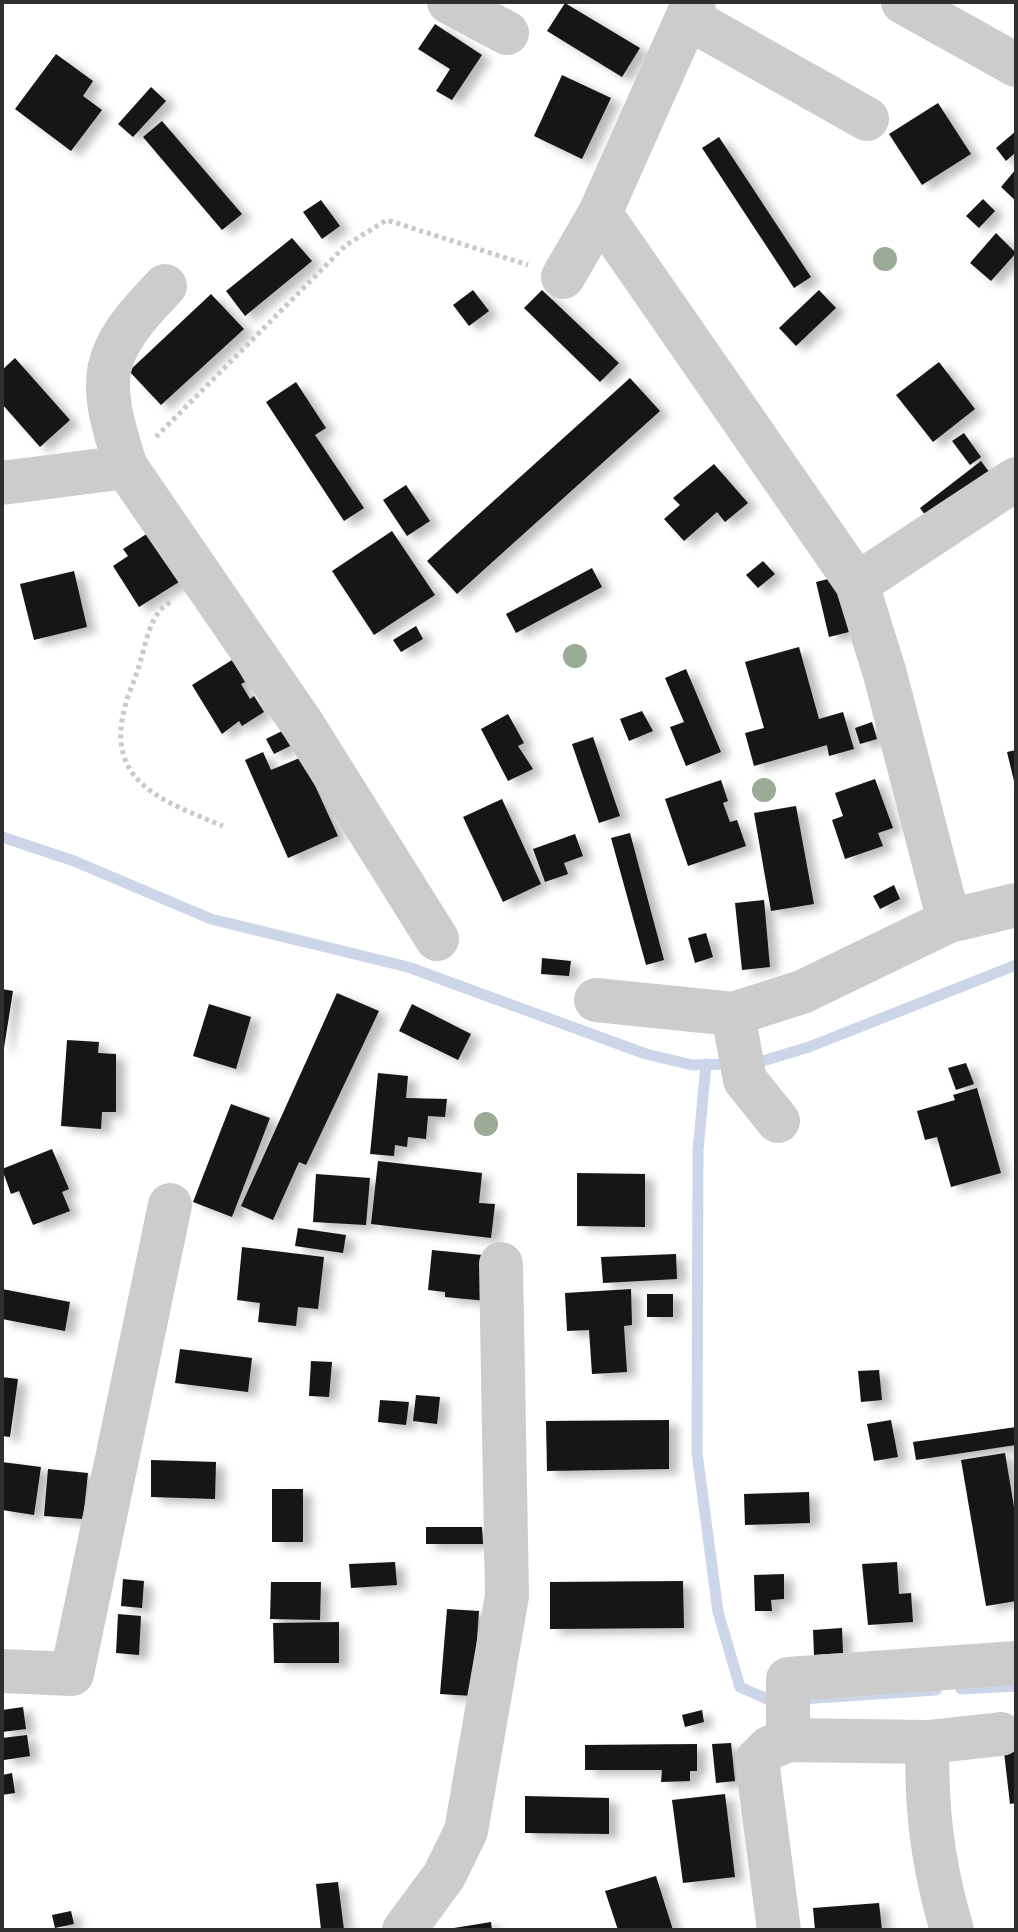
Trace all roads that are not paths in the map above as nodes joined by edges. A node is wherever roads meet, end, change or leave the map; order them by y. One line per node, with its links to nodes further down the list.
1 (449, 2): 4 (street)
2 (903, 2): 5 (street)
3 (691, 10): 6 (street); 7 (street)
4 (507, 33)
5 (1016, 65)
6 (867, 119)
7 (600, 213): 8 (street); 13 (street)
8 (563, 277)
9 (165, 286): 10 (street)
10 (126, 467): 12 (street); 16 (street)
11 (1016, 479): 13 (street)
12 (2, 483)
13 (857, 584): 15 (street)
14 (1016, 905): 15 (street)
15 (949, 921): 18 (street)
16 (437, 939)
17 (596, 1000): 18 (street)
18 (739, 1047): 19 (street)
19 (778, 1121)
20 (170, 1205): 23 (street)
21 (501, 1264): 27 (street)
22 (1016, 1663): 24 (street)
23 (2, 1671)
24 (787, 1716): 26 (street); 28 (street)
25 (1001, 1734): 26 (street)
26 (928, 1742): 29 (street)
27 (404, 1930)
28 (779, 1930)
29 (952, 1930)

